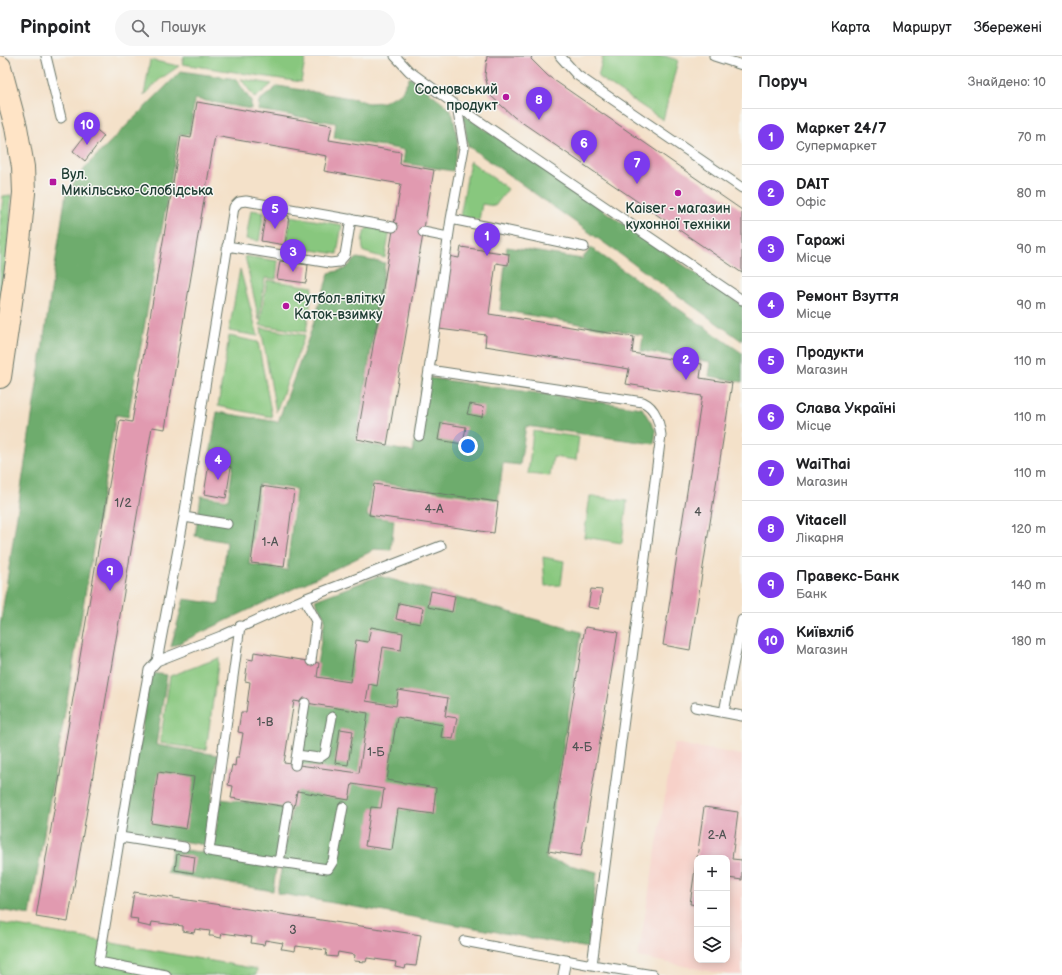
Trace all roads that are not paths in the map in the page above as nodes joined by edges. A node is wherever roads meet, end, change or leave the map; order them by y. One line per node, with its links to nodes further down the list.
1 (46, 56): 8 (lane)
2 (395, 56): 7 (lane)
3 (560, 56): 9 (lane)
4 (714, 56): 5 (lane)
5 (742, 65)
6 (0, 67): 19 (main road)
7 (458, 106): 11 (lane); 17 (lane)
8 (62, 118)
9 (742, 188)
10 (351, 219): 12 (lane); 15 (lane); 15 (lane)
11 (451, 219): 14 (lane); 16 (lane)
12 (393, 227)
13 (423, 232): 14 (lane)
14 (448, 237): 18 (lane)
15 (227, 246): 21 (lane)
16 (584, 247)
17 (742, 300)
18 (428, 370): 20 (lane); 43 (lane)
19 (0, 377)
20 (419, 436)
21 (184, 517): 22 (lane); 27 (lane)
22 (227, 524)
23 (441, 546): 24 (lane)
24 (304, 599): 26 (lane); 28 (lane)
25 (742, 620): 31 (lane)
26 (240, 626): 27 (lane); 40 (lane)
27 (157, 661): 38 (lane)
28 (311, 661)
29 (305, 703): 34 (lane)
30 (695, 707): 31 (lane)
31 (724, 712): 32 (lane)
32 (742, 716)
33 (332, 717): 34 (lane)
34 (297, 755): 35 (lane)
35 (295, 764)
36 (288, 806): 40 (lane)
37 (343, 807): 40 (lane)
38 (120, 837): 39 (lane); 45 (lane)
39 (184, 847)
40 (280, 862)
41 (464, 941): 42 (lane)
42 (566, 960): 43 (lane); 46 (lane)
43 (592, 965): 44 (lane)
44 (642, 974): 47 (lane)
45 (166, 975)
46 (563, 975)
47 (653, 975)

